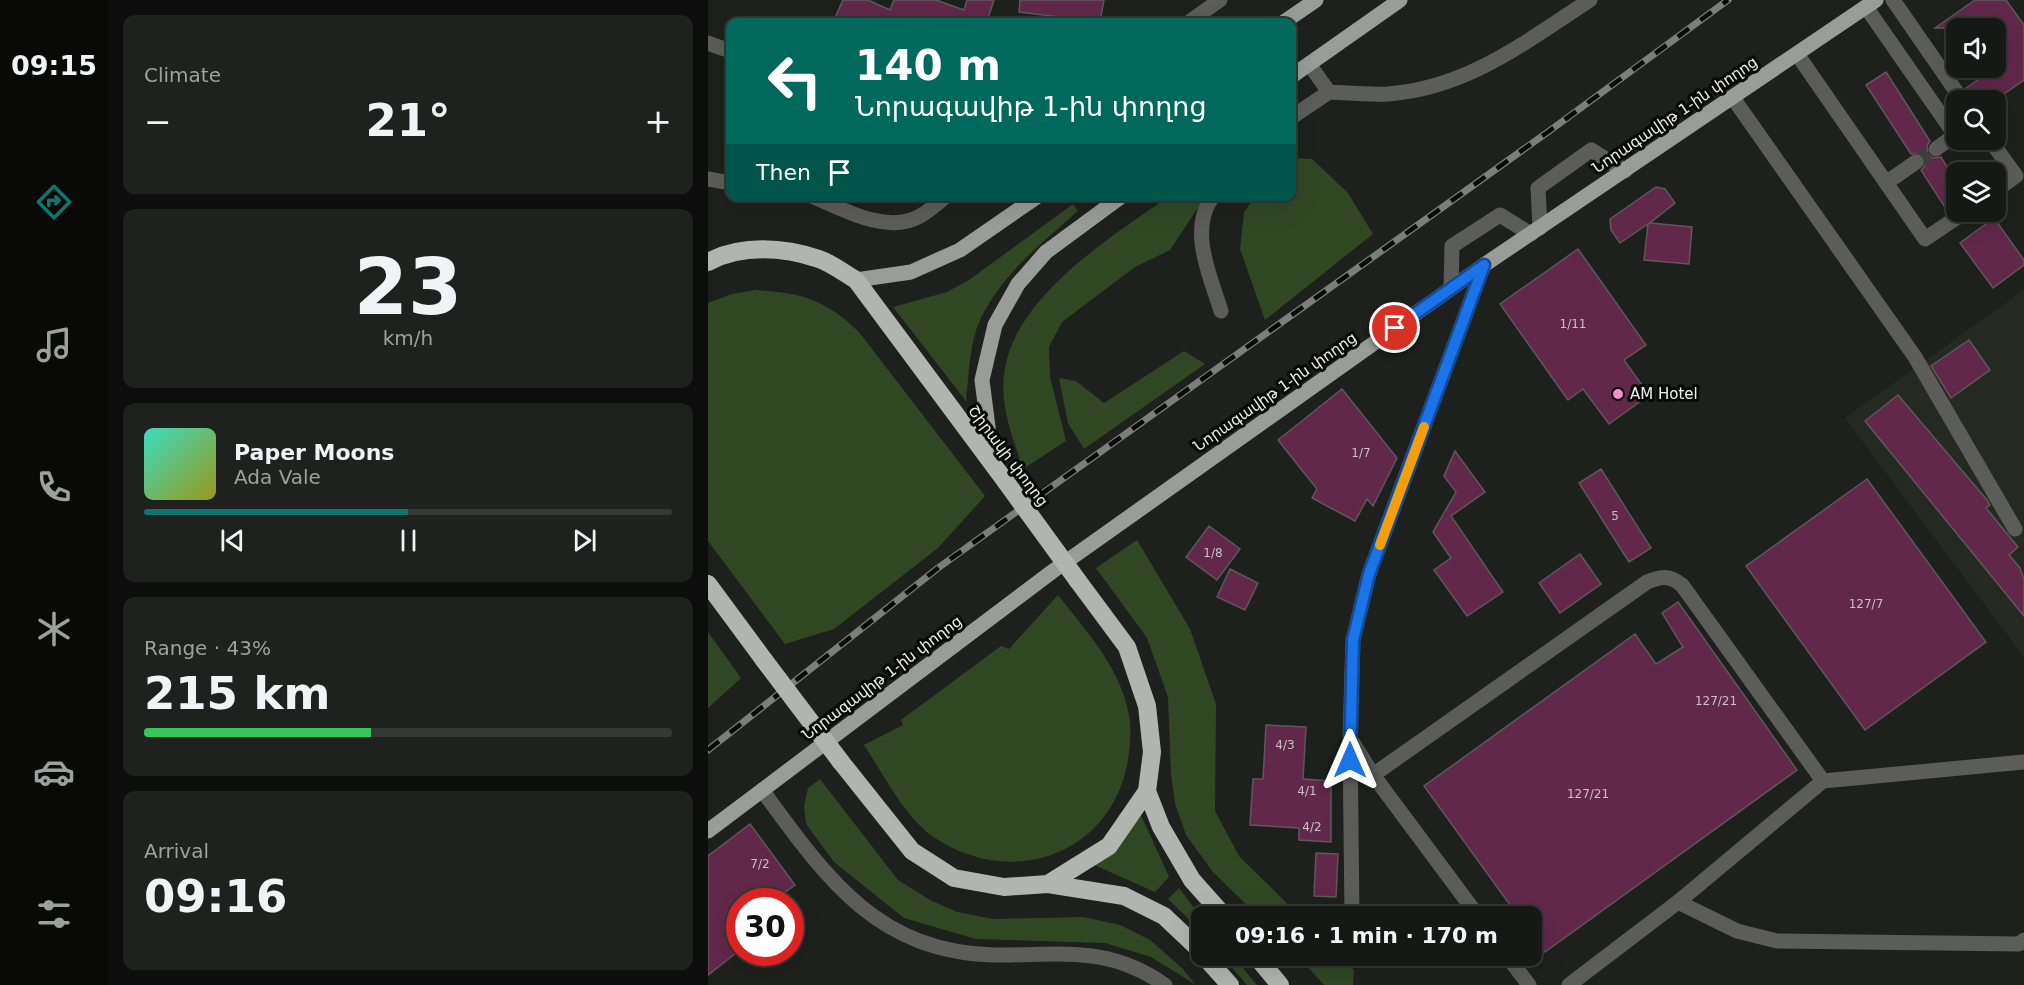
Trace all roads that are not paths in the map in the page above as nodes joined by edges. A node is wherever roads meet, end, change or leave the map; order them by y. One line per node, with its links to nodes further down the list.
1 (1220, 0): 7 (street)
2 (1316, 0): 8 (main road)
3 (1400, 0): 12 (main road)
4 (1590, 0): 15 (street)
5 (1893, 0): 14 (street)
6 (1871, 3): 11 (main road, Նորագավիթ 1-ին փողոց); 18 (street)
7 (1195, 18)
8 (1290, 18)
9 (708, 43): 10 (street)
10 (726, 50)
11 (1797, 54): 16 (main road, Նորագավիթ 1-ին փողոց); 24 (street)
12 (1309, 64): 13 (main road); 15 (street)
13 (1296, 73)
14 (1956, 90)
15 (1329, 92): 17 (street)
16 (1733, 98): 21 (main road, Նորագավիթ 1-ին փողոց); 39 (street)
17 (1296, 114)
18 (1936, 149)
19 (1916, 162): 24 (street)
20 (2006, 162): 25 (street)
21 (1625, 171): 32 (main road, Նորագավիթ 1-ին փողոց); 32 (street)
22 (708, 179): 23 (street)
23 (726, 182)
24 (1886, 183): 31 (street)
25 (2006, 183)
26 (824, 201): 27 (street)
27 (939, 201)
28 (1031, 201): 35 (main road)
29 (1115, 201): 38 (main road)
30 (1210, 201): 37 (street)
31 (1950, 222)
32 (1535, 231): 34 (main road, Նորագավիթ 1-ին փողոց); 36 (street)
33 (713, 254): 35 (highway, Շիրակի փողոց)
34 (1484, 265): 36 (main road, Նորագավիթ 1-ին փողոց); 41 (street)
35 (856, 280): 38 (highway, Շիրակի փողոց)
36 (1451, 288): 45 (main road, Նորագավիթ 1-ին փողոց)
37 (1221, 311)
38 (993, 466): 46 (highway, Շիրակի փողոց, bridge)
39 (2015, 529)
40 (708, 584): 48 (highway, Շիրակի փողոց, bridge)
41 (1350, 738): 43 (street); 51 (street)
42 (2024, 762): 44 (street)
43 (1373, 776): 44 (street); 52 (street)
44 (1823, 781): 49 (street)
45 (762, 790): 47 (main road, Նորագավիթ 1-ին փողոց); 58 (street)
46 (1147, 791): 48 (highway, Շիրակի փողոց); 50 (highway, Շիրակի փողոց)
47 (708, 831)
48 (1048, 884): 54 (highway, Շիրակի փողոց)
49 (1678, 902): 53 (street); 62 (street)
50 (1215, 906)
51 (1352, 906)
52 (1470, 906)
53 (2024, 940)
54 (1191, 942)
55 (1213, 966): 59 (highway, Շիրակի փողոց)
56 (1264, 966): 60 (highway)
57 (1514, 966): 61 (street)
58 (1166, 985)
59 (1230, 985)
60 (1280, 985)
61 (1528, 985)
62 (1569, 985)

